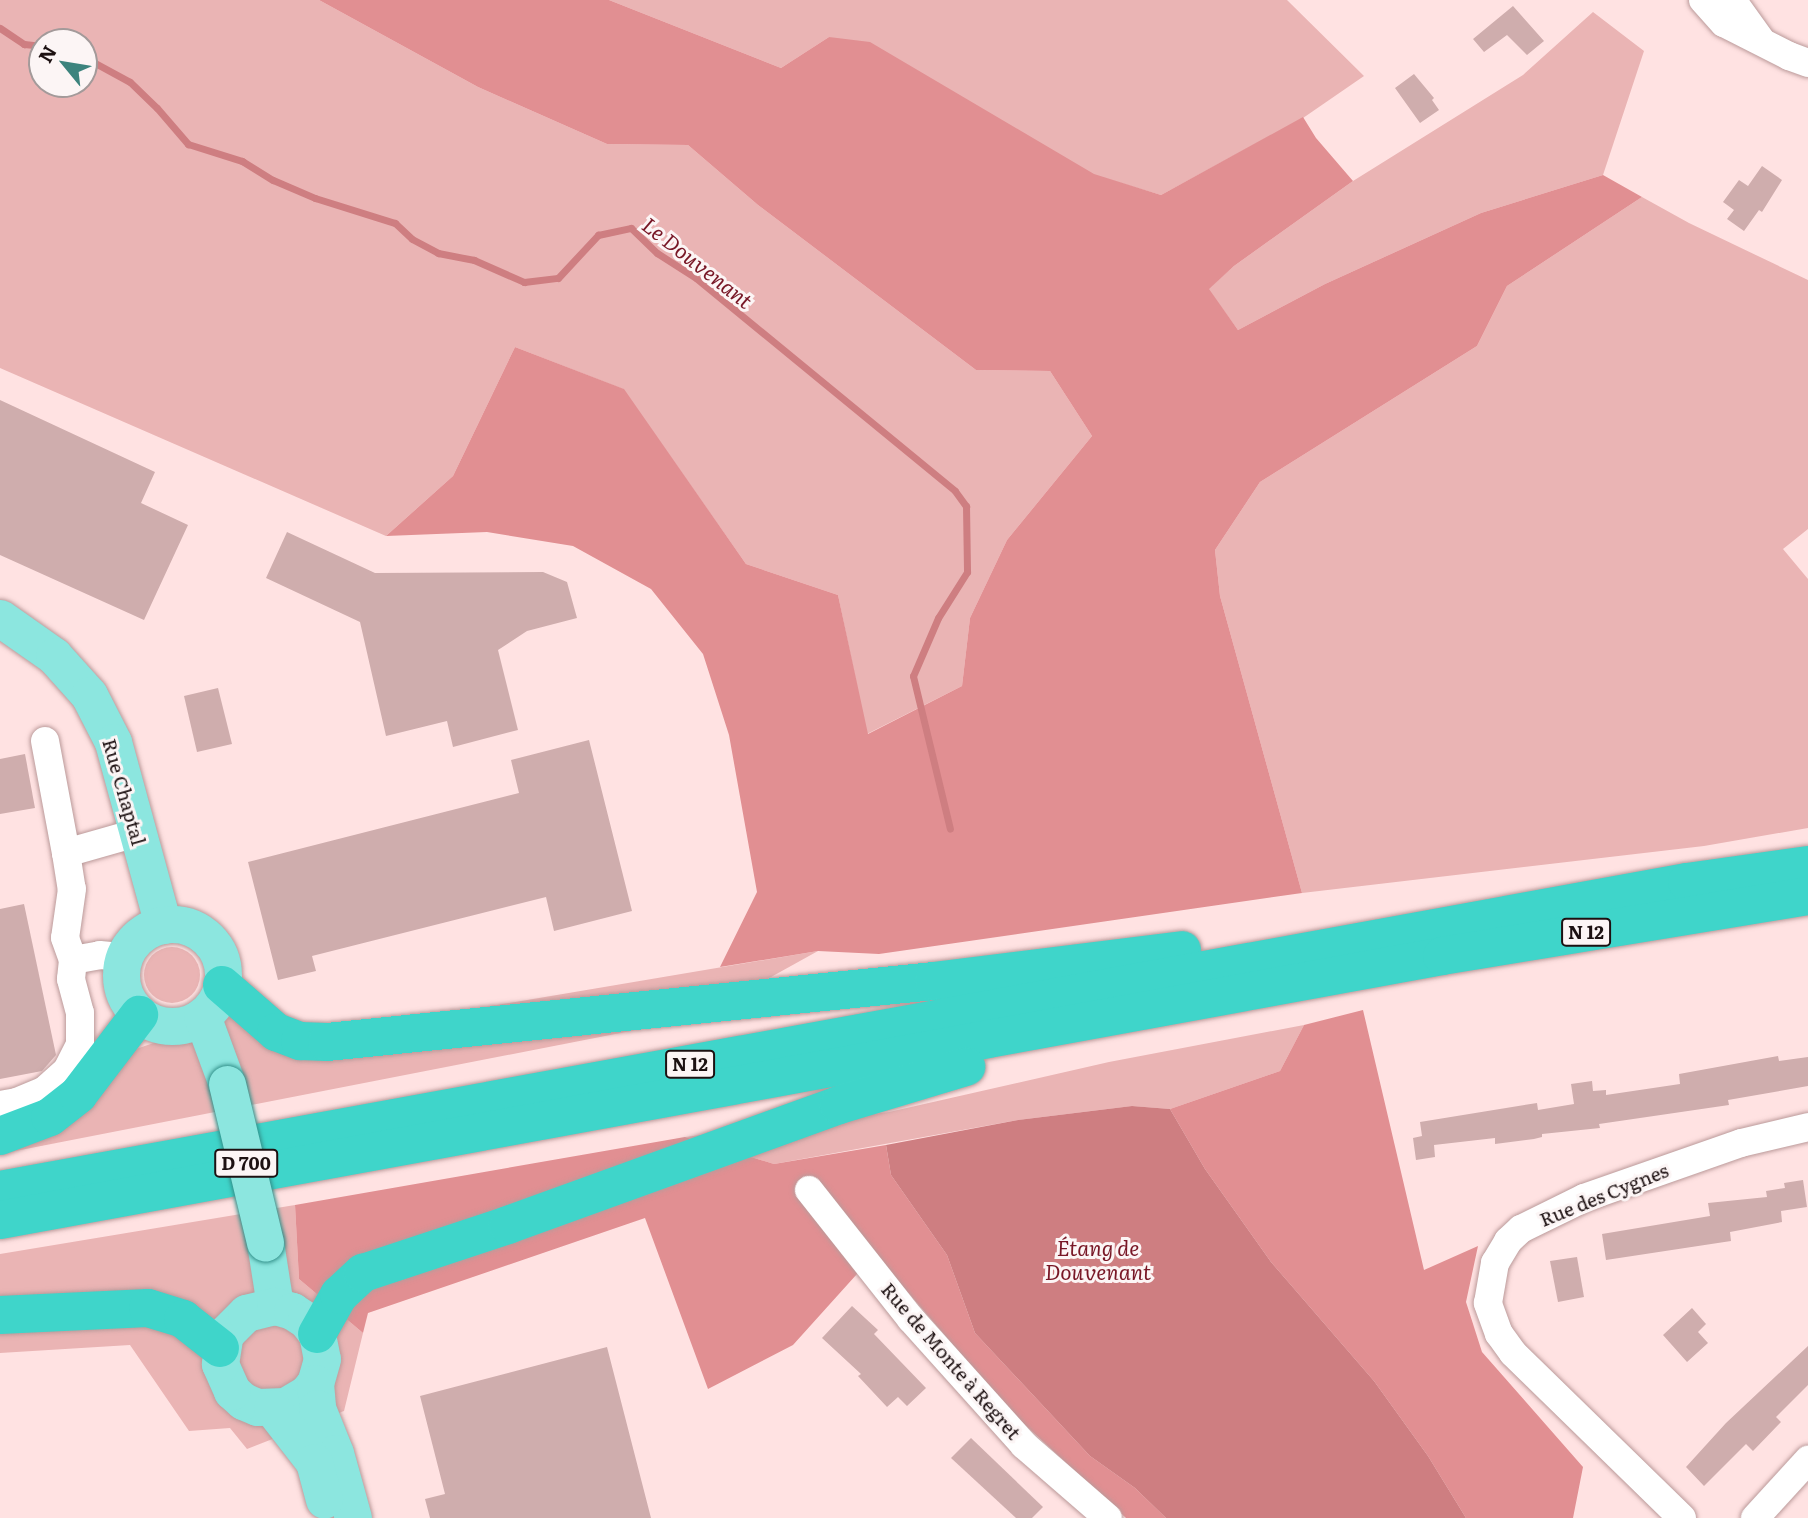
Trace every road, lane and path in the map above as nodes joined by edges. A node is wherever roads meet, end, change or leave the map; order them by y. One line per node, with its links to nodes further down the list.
1 (1703, 0): 3 (street)
2 (1732, 0): 3 (street)
3 (1764, 44): 4 (street)
4 (1808, 63)
5 (0, 618): 7 (main road, Rue Chaptal)
6 (46, 741): 8 (street)
7 (136, 833): 8 (street); 11 (main road, Rue Chaptal)
8 (66, 853): 14 (street)
9 (1808, 864): 12 (highway, N 12)
10 (1808, 896): 17 (highway, N 12)
11 (163, 925): 13 (main road); 15 (main road)
12 (1379, 938): 15 (highway); 21 (highway, N 12)
13 (124, 957): 14 (street); 16 (main road)
14 (73, 960): 18 (street)
15 (212, 1001): 16 (main road); 24 (main road, D 700, bridge)
16 (139, 1015): 20 (highway)
17 (1076, 1024): 23 (highway, N 12); 26 (highway, N 12)
18 (0, 1105)
19 (1808, 1127): 34 (street, Rue des Cygnes)
20 (0, 1136)
21 (0, 1190)
22 (809, 1190): 33 (street, Rue de Monte à Regret)
23 (0, 1220)
24 (275, 1306): 26 (main road); 27 (main road)
25 (0, 1315): 27 (highway)
26 (317, 1334): 28 (main road)
27 (220, 1348): 29 (main road)
28 (315, 1383): 29 (main road); 32 (main road)
29 (272, 1408): 31 (main road)
30 (1808, 1460): 35 (street)
31 (329, 1518)
32 (353, 1518)
33 (1108, 1518)
34 (1682, 1518)
35 (1755, 1518)

